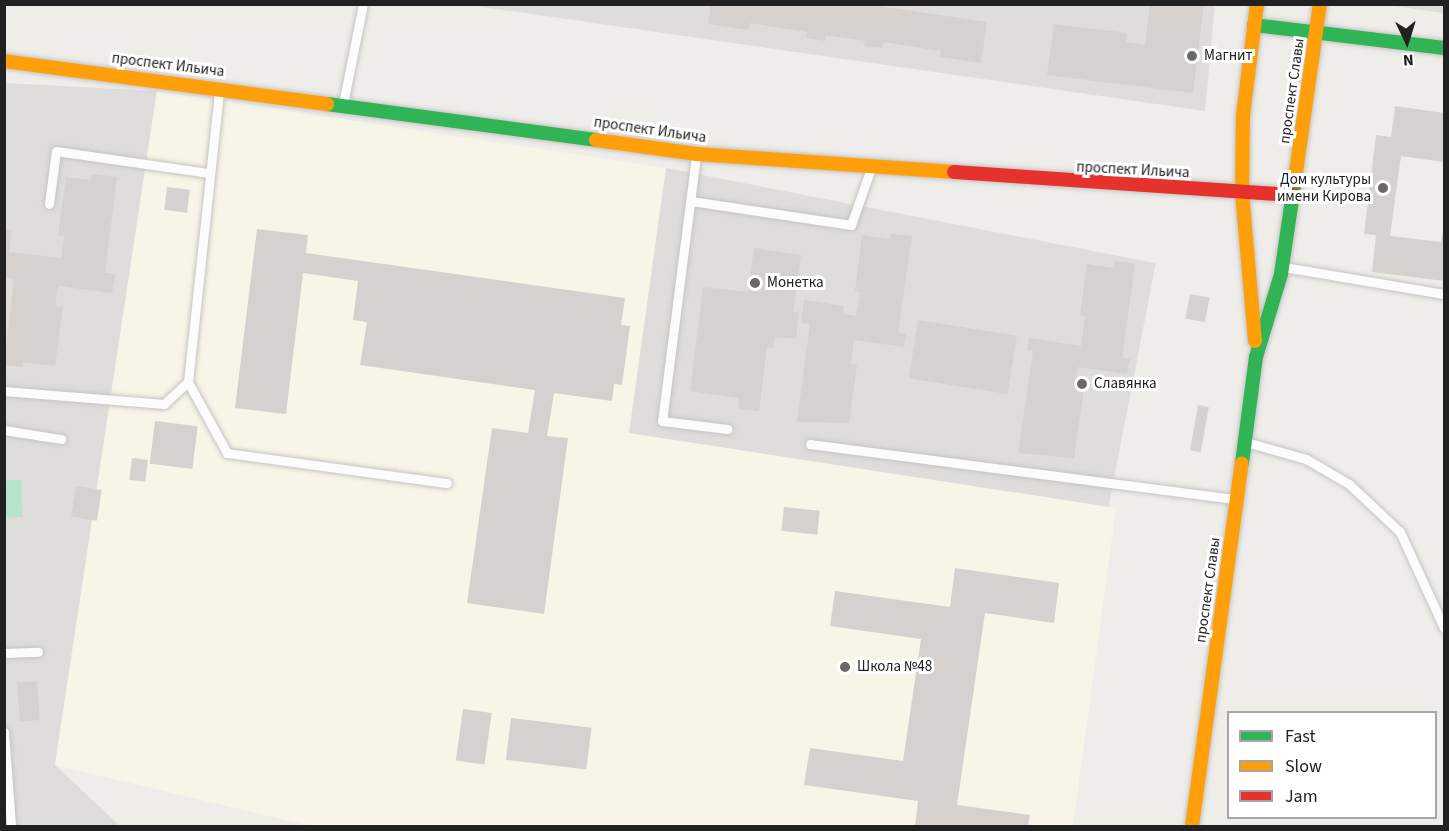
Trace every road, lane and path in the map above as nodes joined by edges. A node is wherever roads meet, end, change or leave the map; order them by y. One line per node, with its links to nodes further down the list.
1 (363, 4): 9 (lane)
2 (1257, 4): 4 (street, проспект Славы)
3 (1320, 4): 5 (street, проспект Славы)
4 (1254, 25): 5 (street); 13 (street, проспект Славы)
5 (1317, 31): 6 (street); 14 (street, проспект Славы)
6 (1444, 48)
7 (4, 61): 8 (street, проспект Ильича)
8 (219, 89): 9 (street, проспект Ильича); 12 (lane)
9 (343, 104): 10 (street, проспект Ильича)
10 (697, 154): 11 (street, проспект Ильича); 15 (lane)
11 (871, 168): 13 (street, проспект Ильича); 15 (lane)
12 (209, 174): 16 (lane); 20 (lane)
13 (1242, 192): 14 (street, проспект Ильича); 19 (street, проспект Славы)
14 (1294, 195): 17 (street, проспект Славы)
15 (691, 201): 22 (lane)
16 (49, 204)
17 (1282, 267): 18 (lane); 19 (street, проспект Славы)
18 (1444, 294)
19 (1256, 357): 25 (street, проспект Славы)
20 (188, 382): 21 (lane); 27 (lane)
21 (4, 391)
22 (728, 429)
23 (4, 430): 24 (lane)
24 (61, 439)
25 (1245, 442): 28 (street, проспект Славы); 29 (lane)
26 (810, 444): 28 (lane)
27 (447, 483)
28 (1238, 499): 34 (street, проспект Славы)
29 (1444, 628)
30 (38, 652): 31 (lane)
31 (4, 653)
32 (4, 732): 33 (lane)
33 (11, 826)
34 (1192, 826)

